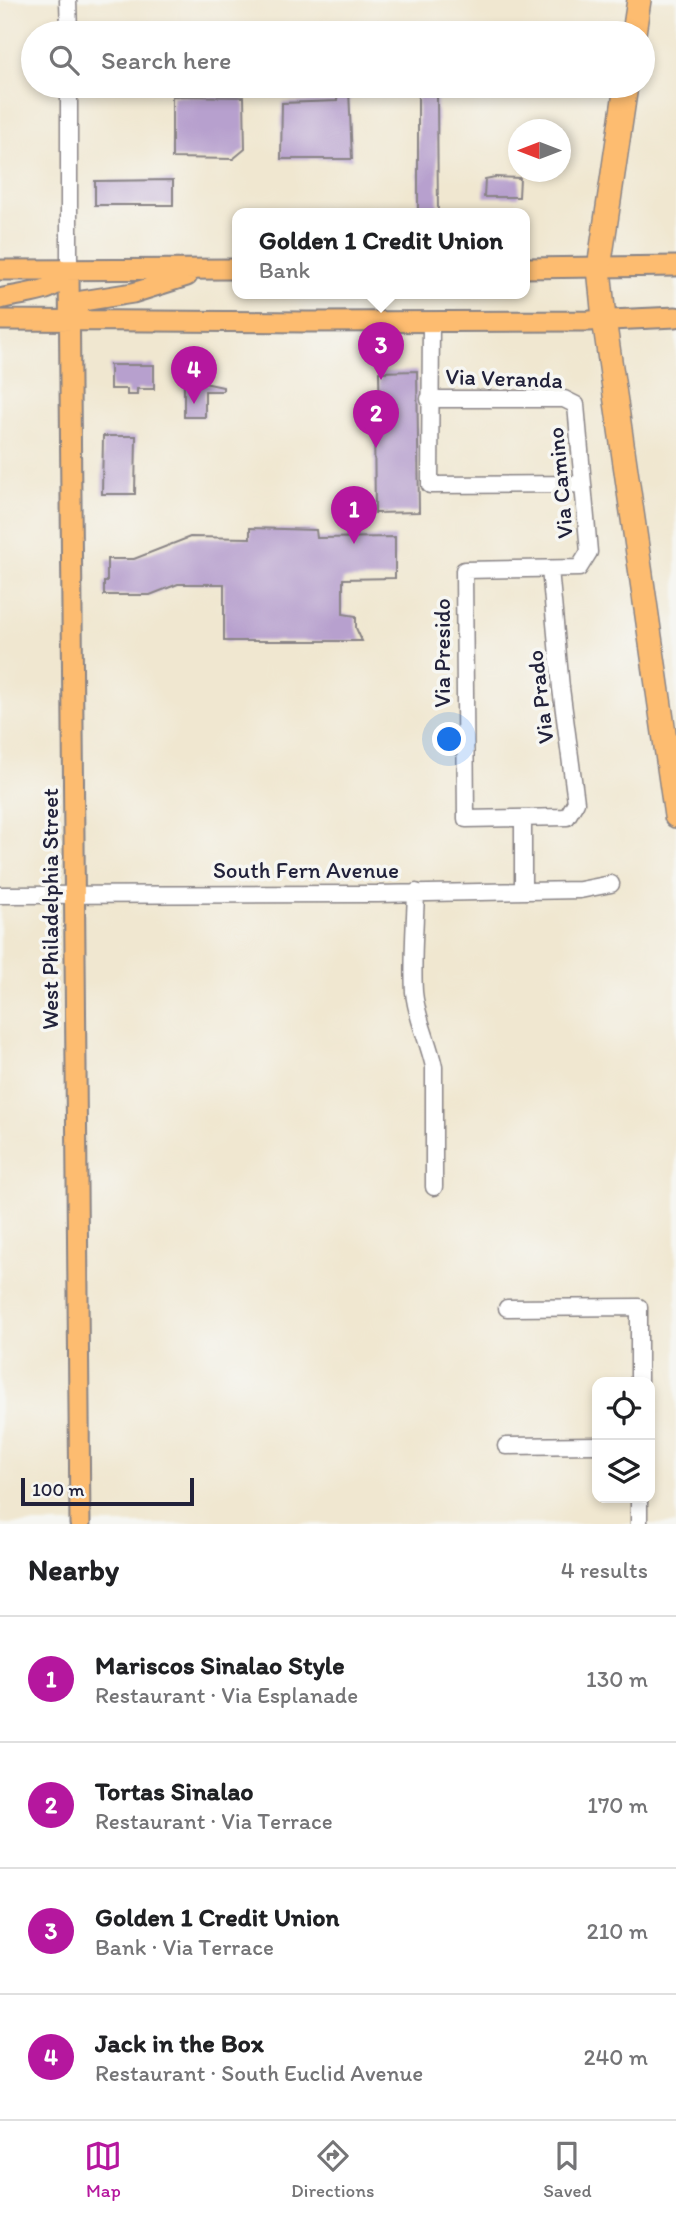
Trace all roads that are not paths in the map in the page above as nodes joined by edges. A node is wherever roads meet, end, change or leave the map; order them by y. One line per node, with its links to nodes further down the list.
1 (68, 0): 3 (street)
2 (639, 0): 4 (highway)
3 (68, 21)
4 (636, 21)
5 (69, 98): 13 (street)
6 (624, 98): 9 (highway)
7 (676, 266): 9 (main road)
8 (530, 268): 9 (main road)
9 (599, 268): 17 (highway)
10 (232, 269): 13 (main road)
11 (232, 269): 16 (main road)
12 (0, 270): 13 (main road)
13 (69, 270): 14 (main road); 16 (main road, West Philadelphia Street)
14 (0, 299)
15 (676, 317): 17 (main road)
16 (70, 319): 18 (main road); 19 (main road); 29 (main road, West Philadelphia Street)
17 (604, 319): 19 (main road); 24 (highway)
18 (0, 320)
19 (431, 321): 20 (street)
20 (429, 399): 21 (street, Via Veranda); 22 (street)
21 (576, 405): 22 (street, Via Camino)
22 (582, 484): 23 (street, Via Camino)
23 (550, 569): 25 (street, Via Prado); 25 (street, Via Presido)
24 (676, 816)
25 (523, 819): 27 (street)
26 (611, 884): 27 (street, South Fern Avenue)
27 (523, 891): 28 (street, South Fern Avenue)
28 (416, 892): 29 (street, South Fern Avenue); 31 (street)
29 (75, 894): 30 (street, South Fern Avenue); 37 (main road, West Philadelphia Street)
30 (0, 895)
31 (434, 1187)
32 (507, 1308): 33 (street)
33 (639, 1377)
34 (592, 1445): 35 (street)
35 (506, 1446)
36 (639, 1503): 38 (street)
37 (80, 1524)
38 (639, 1524)

